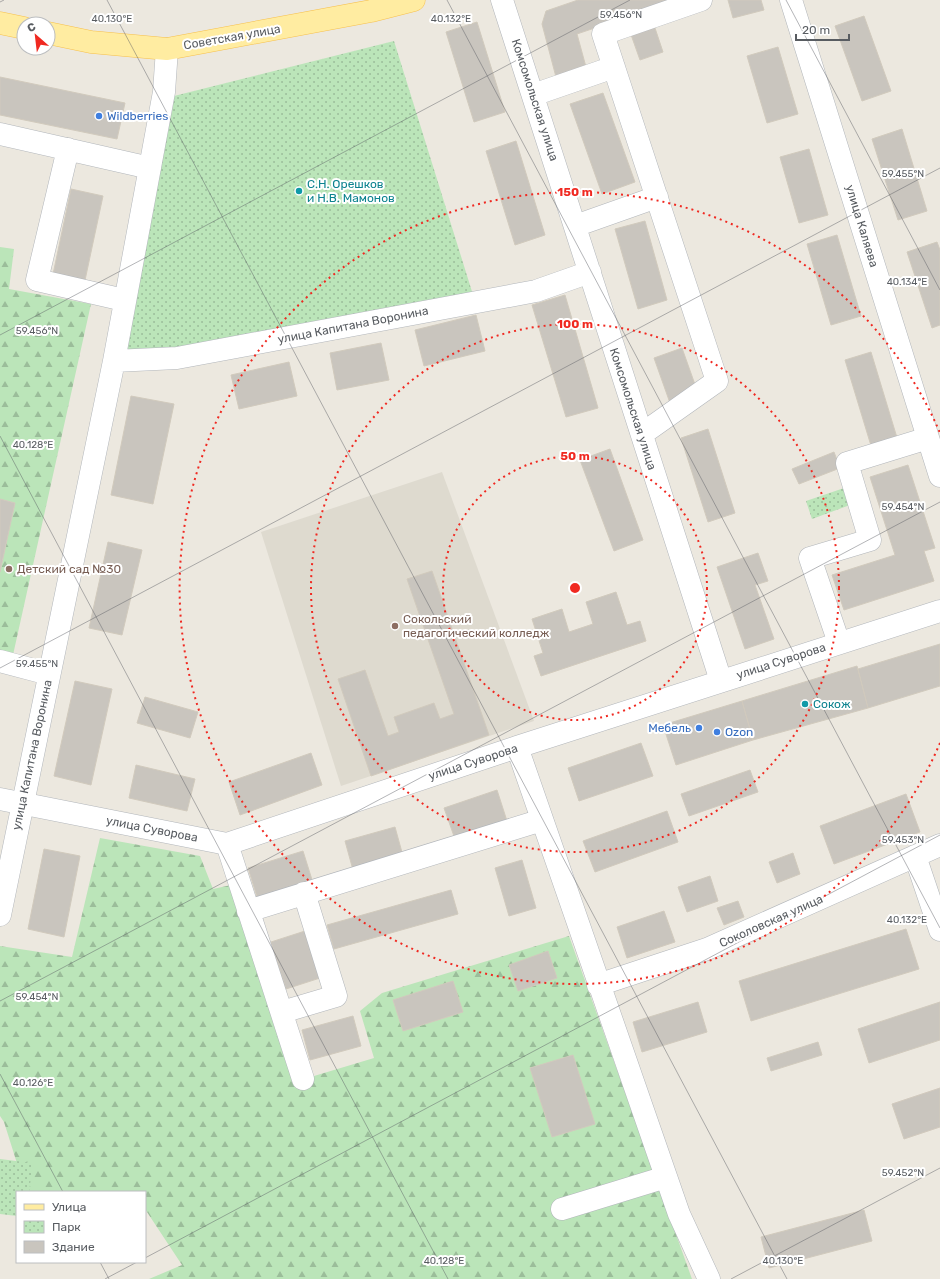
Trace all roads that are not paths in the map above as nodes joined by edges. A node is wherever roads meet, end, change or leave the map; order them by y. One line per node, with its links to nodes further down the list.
1 (414, 0): 8 (main road, Советская улица)
2 (502, 0): 10 (street, Комсомольская улица)
3 (701, 0): 9 (street)
4 (791, 0): 20 (street, улица Каляева)
5 (0, 23): 6 (main road)
6 (16, 26)
7 (56, 35): 8 (main road, Советская улица)
8 (167, 49): 13 (street, улица Капитана Воронина)
9 (614, 67): 10 (street); 14 (street)
10 (534, 95): 15 (street, Комсомольская улица)
11 (0, 134): 12 (street)
12 (68, 149): 13 (street); 17 (street)
13 (150, 168): 17 (street, улица Капитана Воронина)
14 (657, 197): 15 (street); 19 (street)
15 (575, 226): 16 (street, Комсомольская улица)
16 (590, 272): 18 (street, улица Капитана Воронина); 19 (street, Комсомольская улица)
17 (124, 300): 18 (street, улица Капитана Воронина)
18 (114, 360): 25 (street, улица Капитана Воронина)
19 (642, 434): 26 (street, Комсомольская улица)
20 (928, 438): 21 (street, улица Каляева); 23 (street)
21 (940, 476)
22 (940, 611): 23 (street, улица Суворова)
23 (839, 643): 26 (street, улица Суворова)
24 (0, 661): 25 (street)
25 (49, 674): 29 (street, улица Капитана Воронина)
26 (721, 681): 27 (street, улица Суворова)
27 (517, 747): 30 (street); 31 (street, улица Суворова)
28 (0, 800): 29 (street, улица Суворова)
29 (22, 804): 31 (street, улица Суворова); 36 (street, улица Капитана Воронина)
30 (542, 820): 34 (street); 38 (street)
31 (227, 844): 35 (street)
32 (940, 845): 33 (street, Соколовская улица)
33 (915, 856): 37 (street); 38 (street, Соколовская улица)
34 (304, 893): 35 (street); 39 (street)
35 (248, 911): 39 (street)
36 (0, 915)
37 (940, 930)
38 (598, 985): 41 (street)
39 (282, 1012): 40 (street)
40 (303, 1079)
41 (666, 1177): 42 (street); 43 (street)
42 (562, 1209)
43 (709, 1279)

